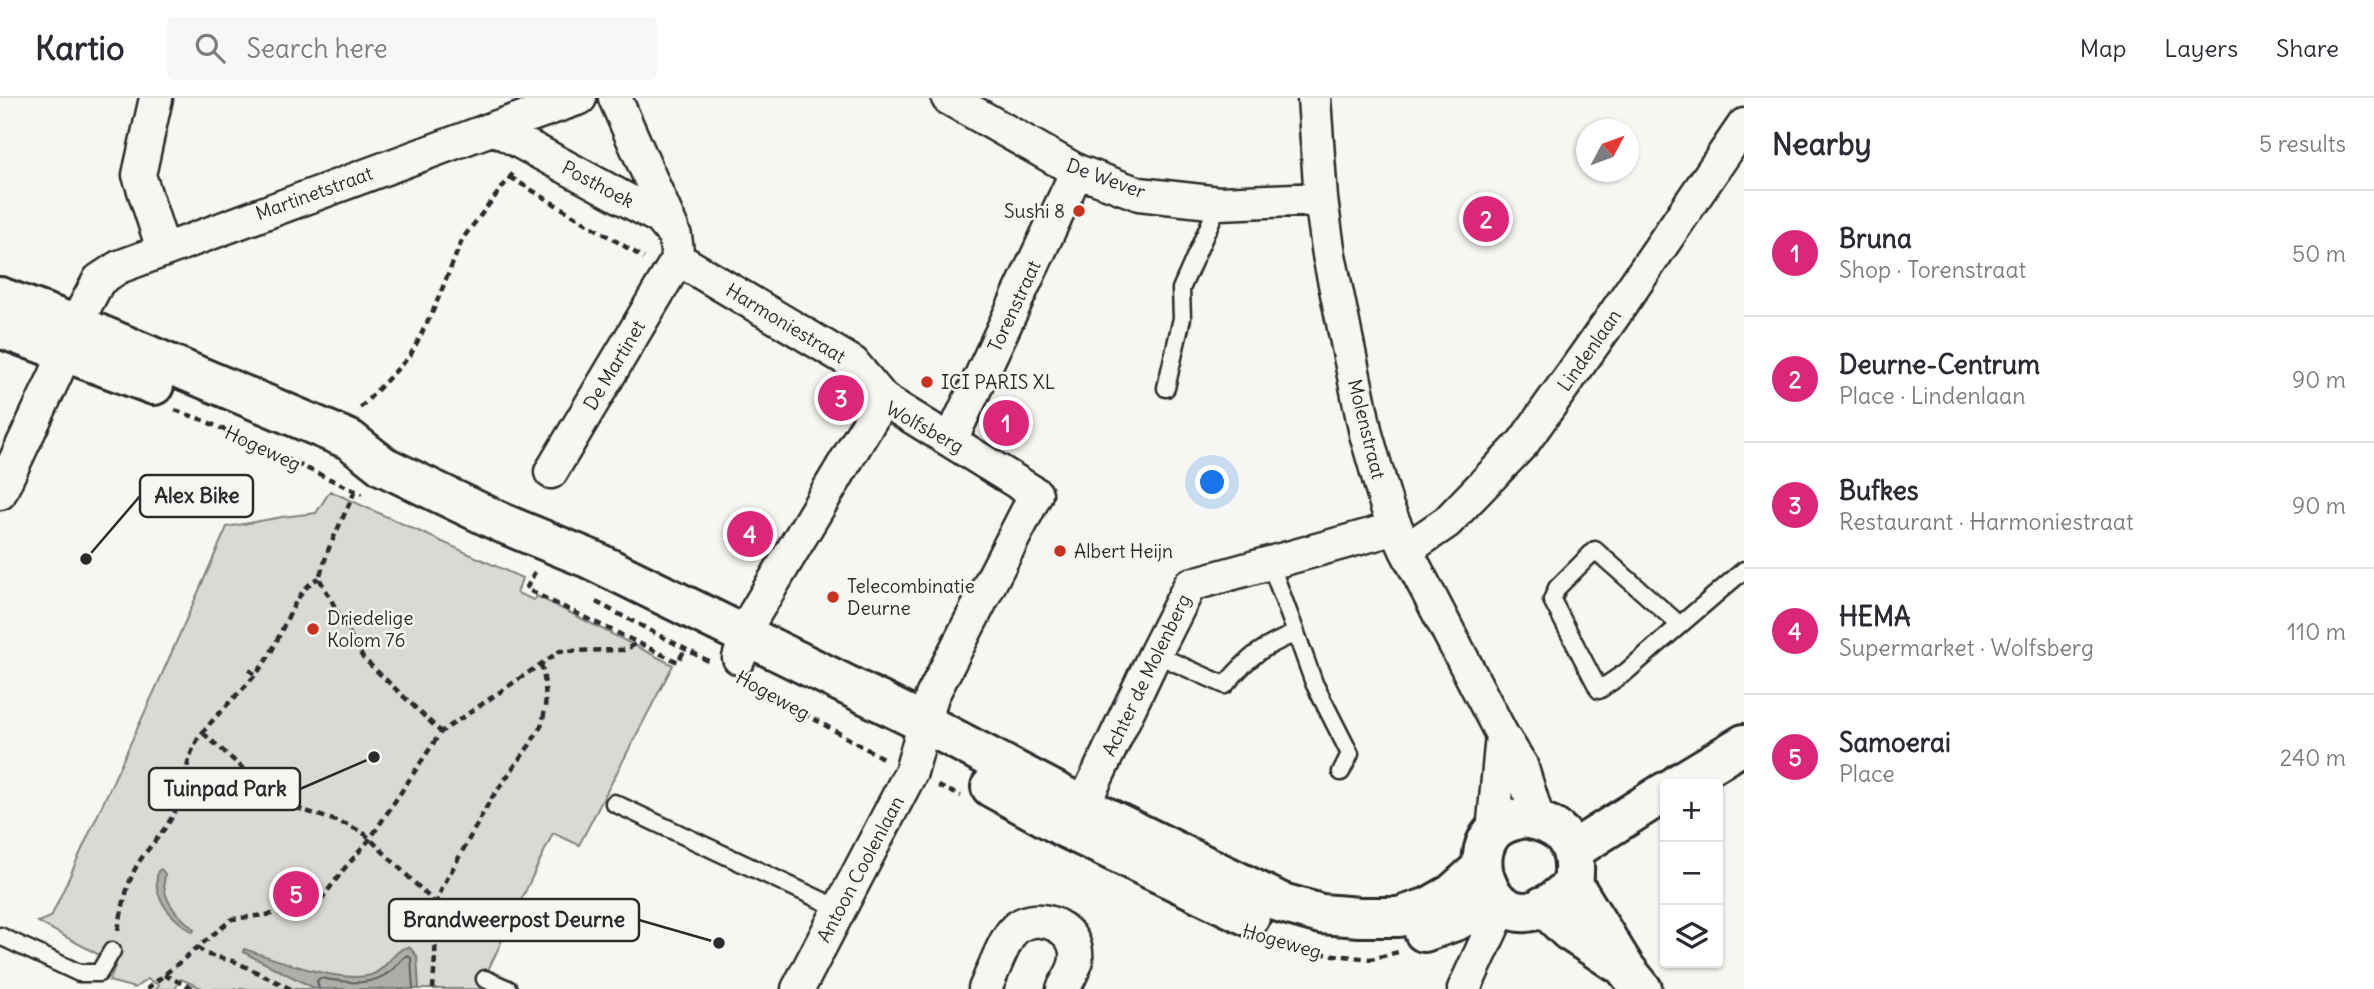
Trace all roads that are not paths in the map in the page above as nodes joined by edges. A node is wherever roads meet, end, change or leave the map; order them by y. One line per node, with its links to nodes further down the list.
1 (156, 98): 11 (street)
2 (615, 98): 12 (street)
3 (948, 98): 8 (street, De Wever)
4 (1314, 98): 9 (street, Molenstraat)
5 (574, 99): 7 (street, Martinetstraat)
6 (1744, 125): 21 (street, Lindenlaan)
7 (494, 128): 11 (street, Martinetstraat); 12 (street, Posthoek)
8 (1077, 171): 10 (street, De Wever); 18 (street, Torenstraat)
9 (1321, 199): 10 (street, De Wever); 21 (street, Molenstraat)
10 (1219, 204): 16 (lane)
11 (163, 249): 15 (street, Martinetstraat)
12 (674, 256): 17 (street, Harmoniestraat); 19 (street, De Martinet)
13 (0, 297): 15 (street)
14 (0, 328): 15 (street)
15 (71, 338): 20 (street, Martinetstraat); 27 (street, Hogeweg)
16 (1166, 388)
17 (883, 399): 18 (street, Wolfsberg); 27 (street, Wolfsberg)
18 (951, 440): 30 (street, Wolfsberg)
19 (551, 472)
20 (0, 492)
21 (1401, 539): 22 (street, Achter de Molenberg); 28 (street, Molenstraat)
22 (1270, 563): 25 (lane); 26 (street, Achter de Molenberg)
23 (1744, 570): 24 (lane)
24 (1680, 625): 24 (lane)
25 (1296, 633): 26 (lane); 31 (lane)
26 (1155, 654): 35 (street, Achter de Molenberg)
27 (737, 660): 30 (street, Hogeweg)
28 (1502, 736): 36 (street); 37 (street, Molenstraat)
29 (1744, 744): 32 (street)
30 (919, 748): 35 (street, Hogeweg); 38 (street, Antoon Coolenlaan); 39 (street, Hogeweg)
31 (1341, 772)
32 (1686, 779)
33 (1655, 798): 37 (street)
34 (614, 803): 38 (lane)
35 (1083, 806): 36 (street, Hogeweg)
36 (1488, 849): 37 (street, Hogeweg); 39 (street)
37 (1557, 858): 39 (street, Hogeweg); 42 (street, Molenstraat)
38 (840, 909): 45 (street, Antoon Coolenlaan)
39 (1499, 915): 48 (street)
40 (0, 936): 41 (lane)
41 (112, 951)
42 (1633, 978)
43 (485, 979): 44 (lane)
44 (508, 989)
45 (798, 989)
46 (985, 989): 47 (street)
47 (1063, 989)
48 (1464, 989)

